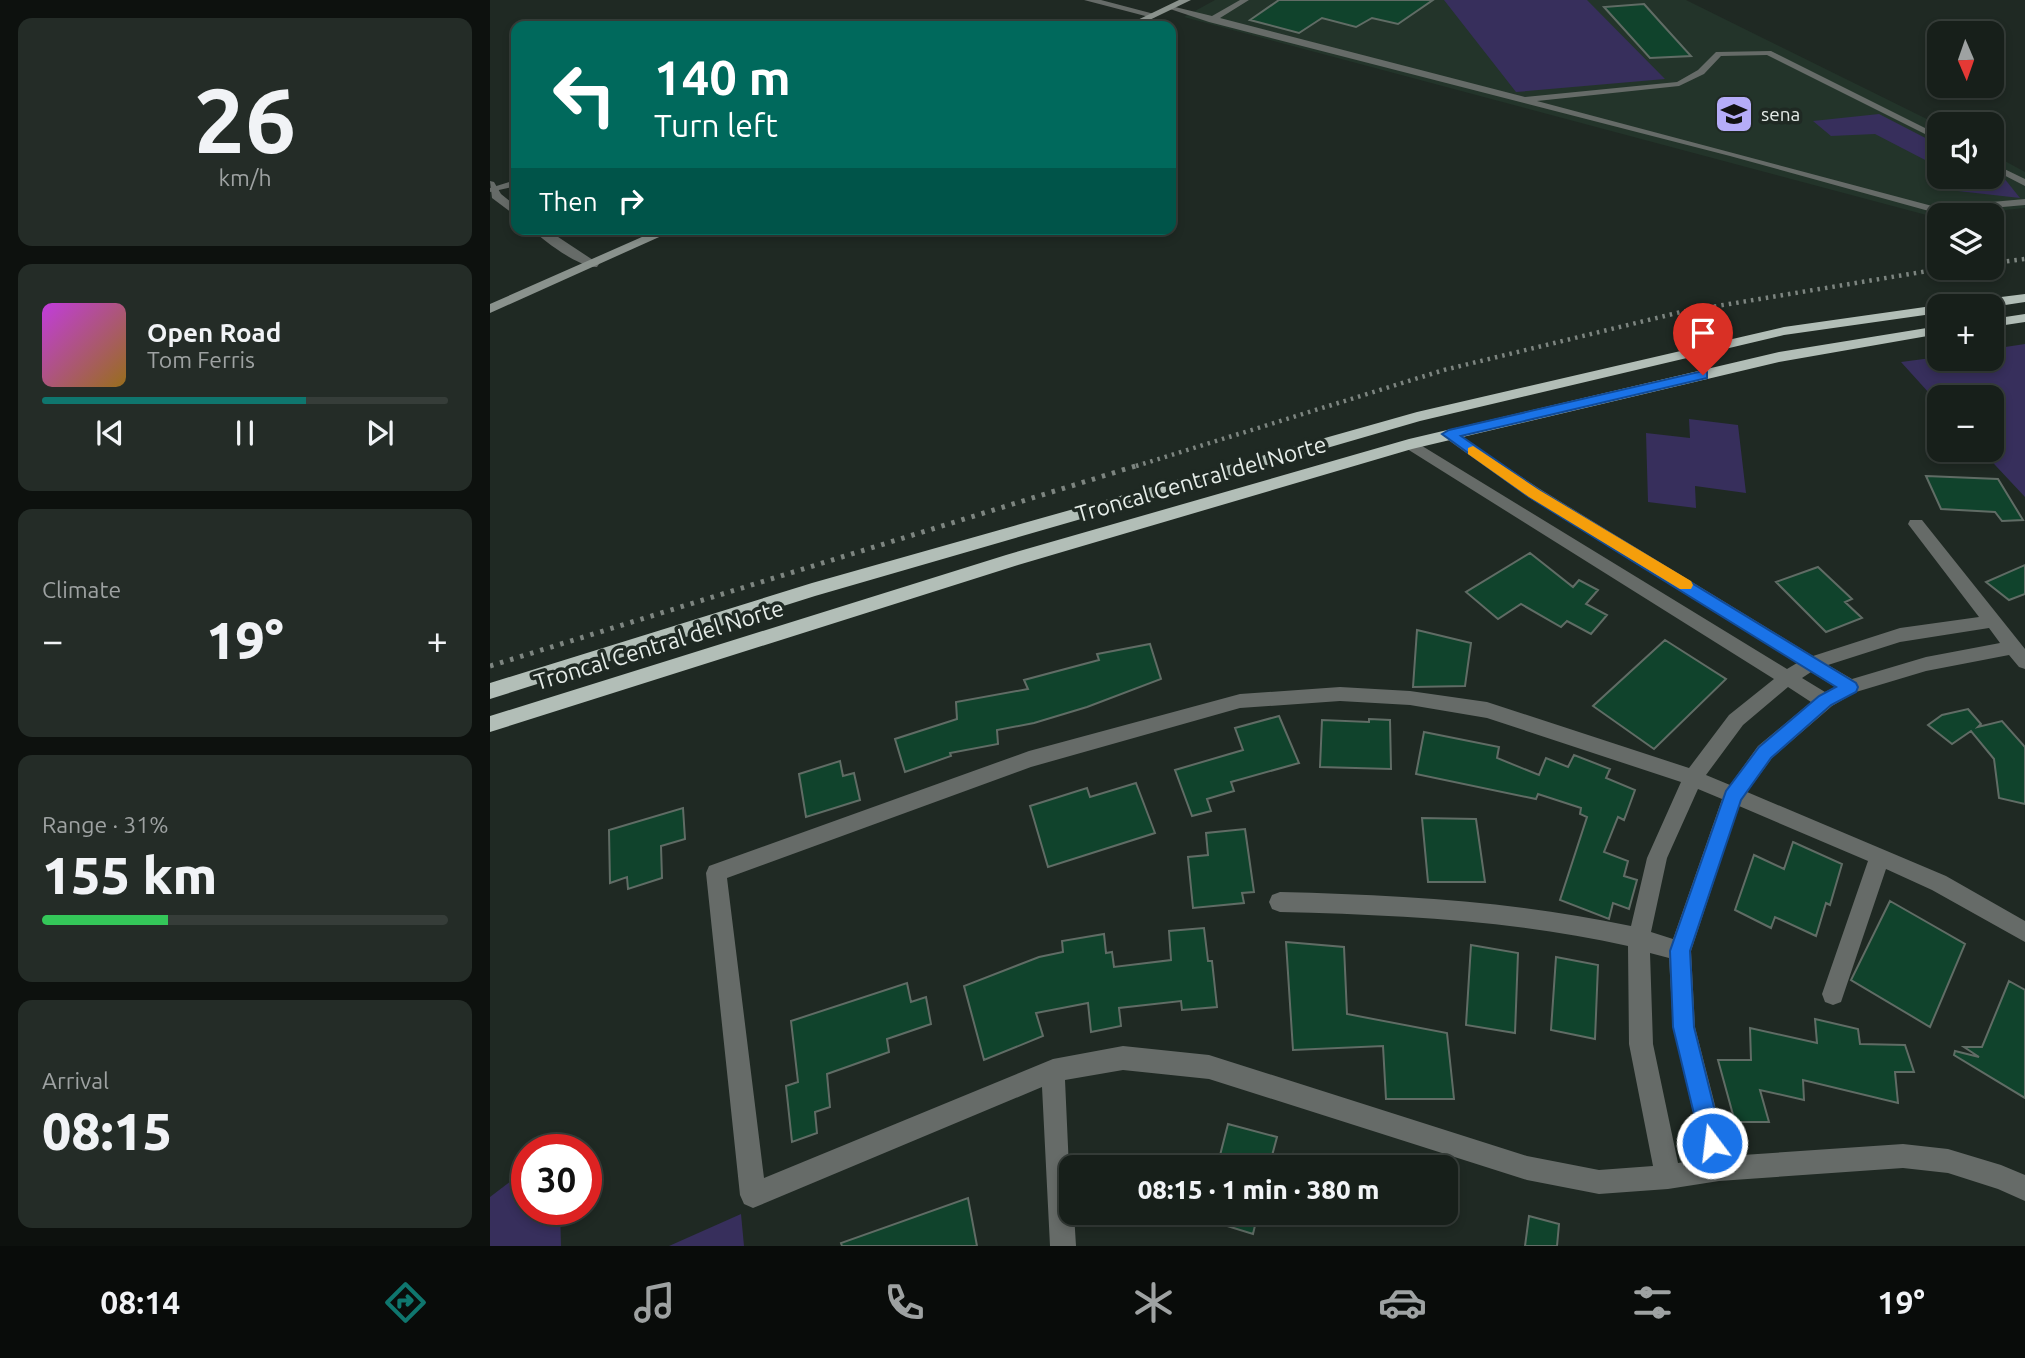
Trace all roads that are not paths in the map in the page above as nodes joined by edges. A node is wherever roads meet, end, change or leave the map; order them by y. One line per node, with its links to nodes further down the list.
1 (1089, 0): 5 (street)
2 (1186, 0): 4 (main road)
3 (1245, 0): 6 (lane)
4 (1171, 8): 5 (main road); 6 (lane)
5 (1153, 15): 7 (main road)
6 (1212, 19): 8 (lane)
7 (1140, 21)
8 (1521, 100): 9 (lane); 14 (lane)
9 (1927, 132)
10 (2004, 172): 11 (lane)
11 (2025, 183)
12 (511, 184): 13 (lane)
13 (491, 187): 15 (street)
14 (2025, 202)
15 (511, 208)
16 (547, 235): 18 (street)
17 (658, 235): 18 (main road)
18 (593, 264): 21 (main road)
19 (2025, 298): 20 (highway)
20 (2004, 301)
21 (490, 309)
22 (1927, 311): 36 (highway, Troncal Central del Norte)
23 (2025, 318): 24 (highway)
24 (2004, 321)
25 (1927, 332): 26 (highway, Troncal Central del Norte)
26 (1449, 434): 27 (highway, Troncal Central del Norte); 29 (street)
27 (1409, 444): 30 (street); 38 (highway, Troncal Central del Norte)
28 (1916, 524): 31 (street)
29 (1620, 545): 30 (street); 33 (street)
30 (1598, 562): 34 (street)
31 (1994, 621): 32 (street); 33 (street)
32 (2019, 654): 35 (street)
33 (1812, 663): 34 (street); 35 (street)
34 (1788, 677): 37 (street); 39 (street)
35 (1850, 687): 37 (street)
36 (490, 691)
37 (1825, 701): 40 (street)
38 (490, 724)
39 (1693, 778): 40 (street); 44 (street); 47 (street)
40 (1733, 796): 41 (street); 45 (street)
41 (1880, 856): 43 (street); 46 (street)
42 (1280, 902): 44 (street)
43 (2025, 932)
44 (1639, 937): 45 (street); 49 (street)
45 (1680, 951): 48 (street)
46 (1833, 994)
47 (1053, 1071): 49 (street); 51 (street)
48 (1719, 1169): 49 (street); 50 (street)
49 (1668, 1177)
50 (2025, 1188)
51 (1063, 1246)

